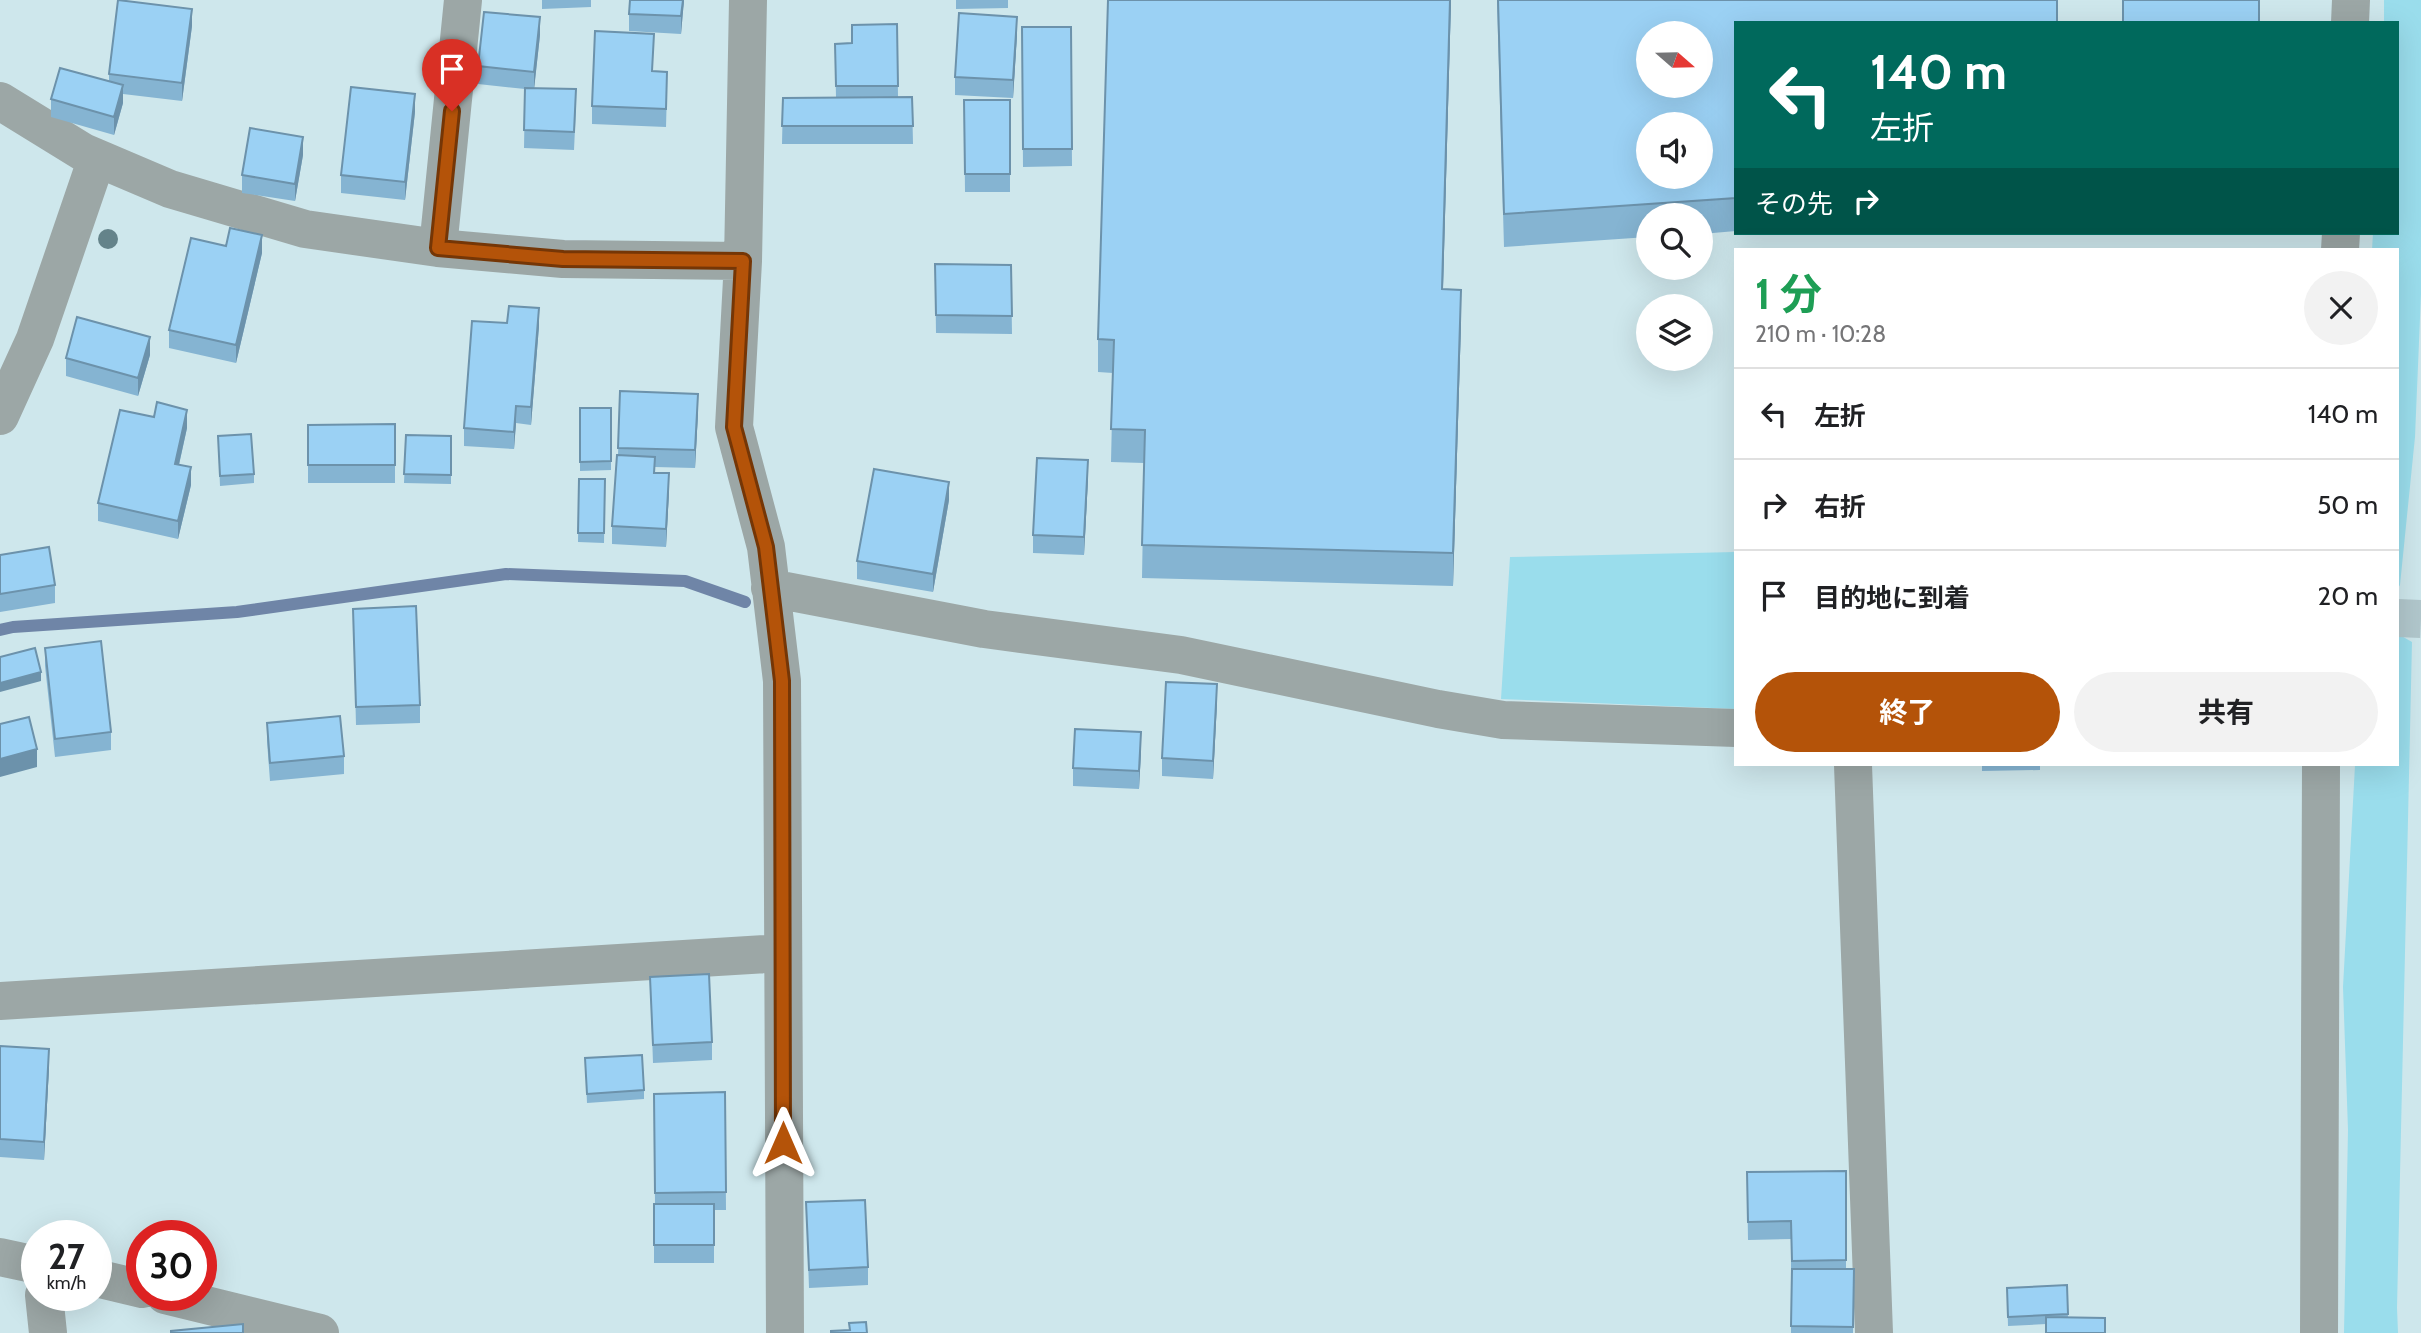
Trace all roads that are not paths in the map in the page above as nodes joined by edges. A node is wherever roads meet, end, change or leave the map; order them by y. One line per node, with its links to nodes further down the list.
1 (463, 0): 7 (street)
2 (748, 0): 8 (street)
3 (2351, 0): 4 (street)
4 (2350, 21)
5 (0, 102): 6 (street)
6 (97, 158): 7 (street); 9 (street)
7 (438, 248): 8 (street)
8 (743, 261): 10 (street)
9 (0, 416)
10 (771, 588): 11 (street); 14 (street)
11 (1734, 728)
12 (1853, 766): 23 (street)
13 (2321, 766): 24 (street)
14 (782, 953): 15 (street); 22 (street)
15 (0, 1001)
16 (0, 1257): 17 (street)
17 (21, 1262)
18 (217, 1308): 21 (street)
19 (46, 1311): 20 (street)
20 (48, 1333)
21 (320, 1333)
22 (785, 1333)
23 (1874, 1333)
24 (2319, 1333)

